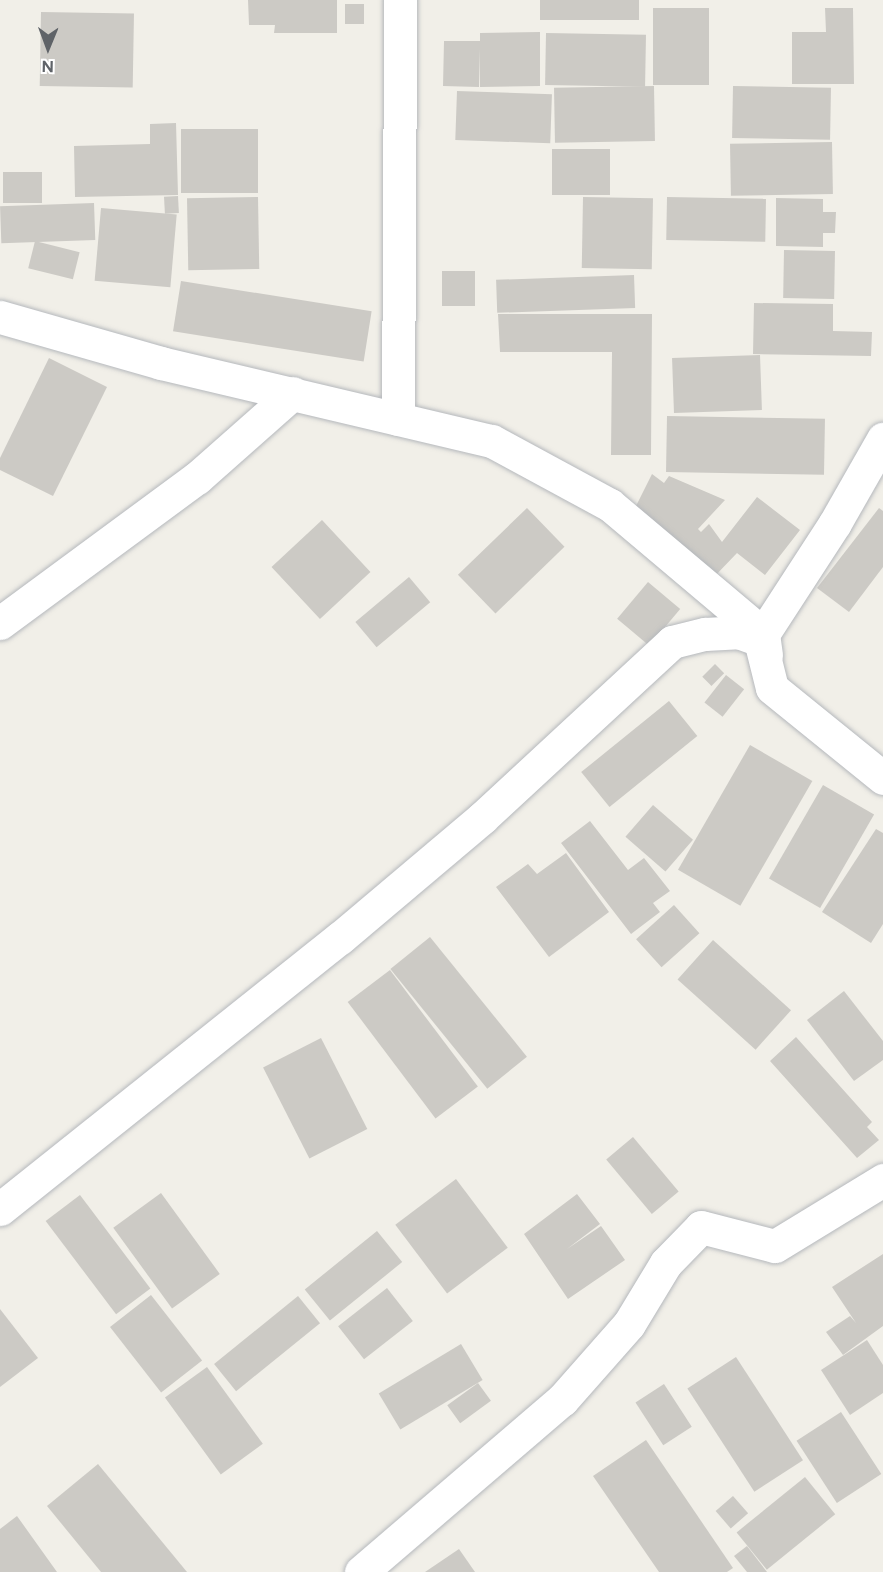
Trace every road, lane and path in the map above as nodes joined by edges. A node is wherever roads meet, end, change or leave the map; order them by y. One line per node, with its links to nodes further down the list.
1 (400, 0): 4 (street)
2 (0, 317): 3 (street)
3 (293, 393): 4 (street); 6 (street)
4 (398, 418): 7 (street)
5 (883, 439): 7 (street)
6 (0, 623)
7 (763, 634): 8 (street)
8 (772, 688): 9 (street); 11 (street)
9 (883, 778)
10 (883, 1180): 12 (street)
11 (0, 1209)
12 (361, 1572)

